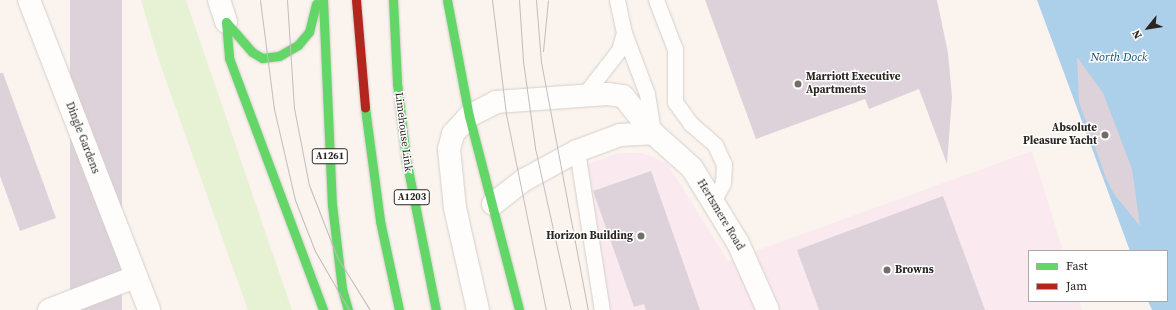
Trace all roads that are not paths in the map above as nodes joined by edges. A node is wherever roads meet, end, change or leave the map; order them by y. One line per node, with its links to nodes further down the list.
1 (29, 0): 18 (street, Dingle Gardens)
2 (219, 0): 10 (street)
3 (317, 0): 10 (highway)
4 (323, 0): 23 (highway, A1261)
5 (356, 0): 24 (highway, A1203)
6 (393, 0): 25 (highway, Limehouse Link / A1203)
7 (447, 0): 13 (highway)
8 (617, 0): 11 (lane)
9 (656, 0): 16 (lane)
10 (226, 22): 22 (highway)
11 (624, 33): 12 (lane); 14 (lane)
12 (584, 95): 13 (street, Hertsmere Road); 14 (street, Hertsmere Road)
13 (469, 116): 17 (highway); 26 (street)
14 (653, 133): 15 (street); 16 (street, Hertsmere Road)
15 (577, 151): 17 (street); 28 (lane)
16 (714, 199): 29 (street, Hertsmere Road)
17 (493, 204): 27 (highway)
18 (136, 277): 19 (street); 21 (street, Dingle Gardens)
19 (77, 305): 20 (street)
20 (49, 310)
21 (149, 310)
22 (323, 310)
23 (348, 310)
24 (399, 310)
25 (436, 310)
26 (478, 310)
27 (519, 310)
28 (602, 310)
29 (768, 310)

